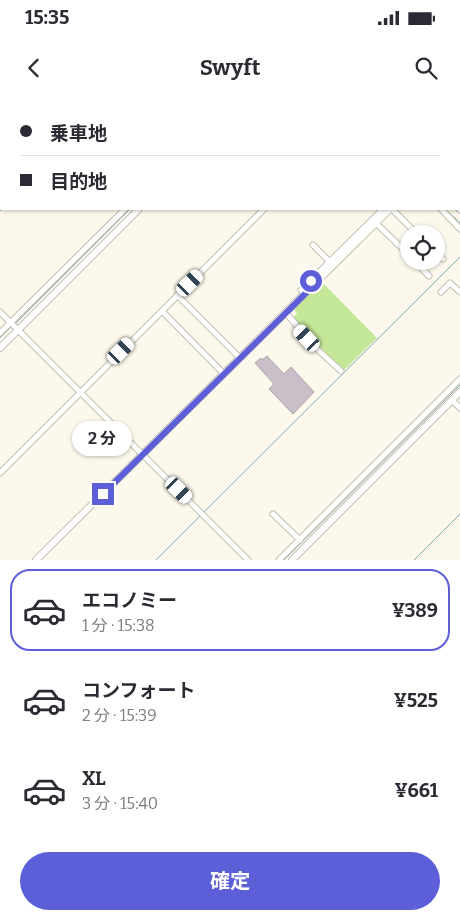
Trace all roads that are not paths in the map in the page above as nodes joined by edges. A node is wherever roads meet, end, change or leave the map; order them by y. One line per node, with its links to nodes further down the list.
1 (124, 210): 24 (street)
2 (138, 210): 24 (street)
3 (263, 210): 20 (street)
4 (382, 210): 8 (street)
5 (390, 210): 8 (street)
6 (392, 210): 9 (street)
7 (442, 210): 10 (street)
8 (376, 220): 12 (street); 13 (street)
9 (408, 225)
10 (460, 228)
11 (313, 245): 13 (street)
12 (400, 245)
13 (332, 263): 16 (street)
14 (424, 270): 15 (street)
15 (430, 276)
16 (312, 282): 17 (street); 23 (street)
17 (301, 290)
18 (441, 292): 19 (street)
19 (460, 292)
20 (177, 295): 21 (street); 27 (street)
21 (162, 310): 29 (street); 31 (street)
22 (0, 312): 24 (street)
23 (286, 313): 27 (street); 28 (street)
24 (14, 325): 25 (street); 26 (street); 31 (street)
25 (0, 333)
26 (0, 348)
27 (239, 356): 29 (street)
28 (341, 371)
29 (222, 372): 36 (street)
30 (460, 380): 35 (street)
31 (80, 392): 36 (street); 37 (street)
32 (460, 392): 33 (street)
33 (452, 400): 34 (street); 35 (street)
34 (460, 408)
35 (432, 413): 39 (street)
36 (143, 454): 40 (street); 41 (street)
37 (0, 473)
38 (273, 514): 39 (street)
39 (303, 541): 42 (street); 43 (street)
40 (36, 560)
41 (248, 560)
42 (280, 560)
43 (292, 560)

